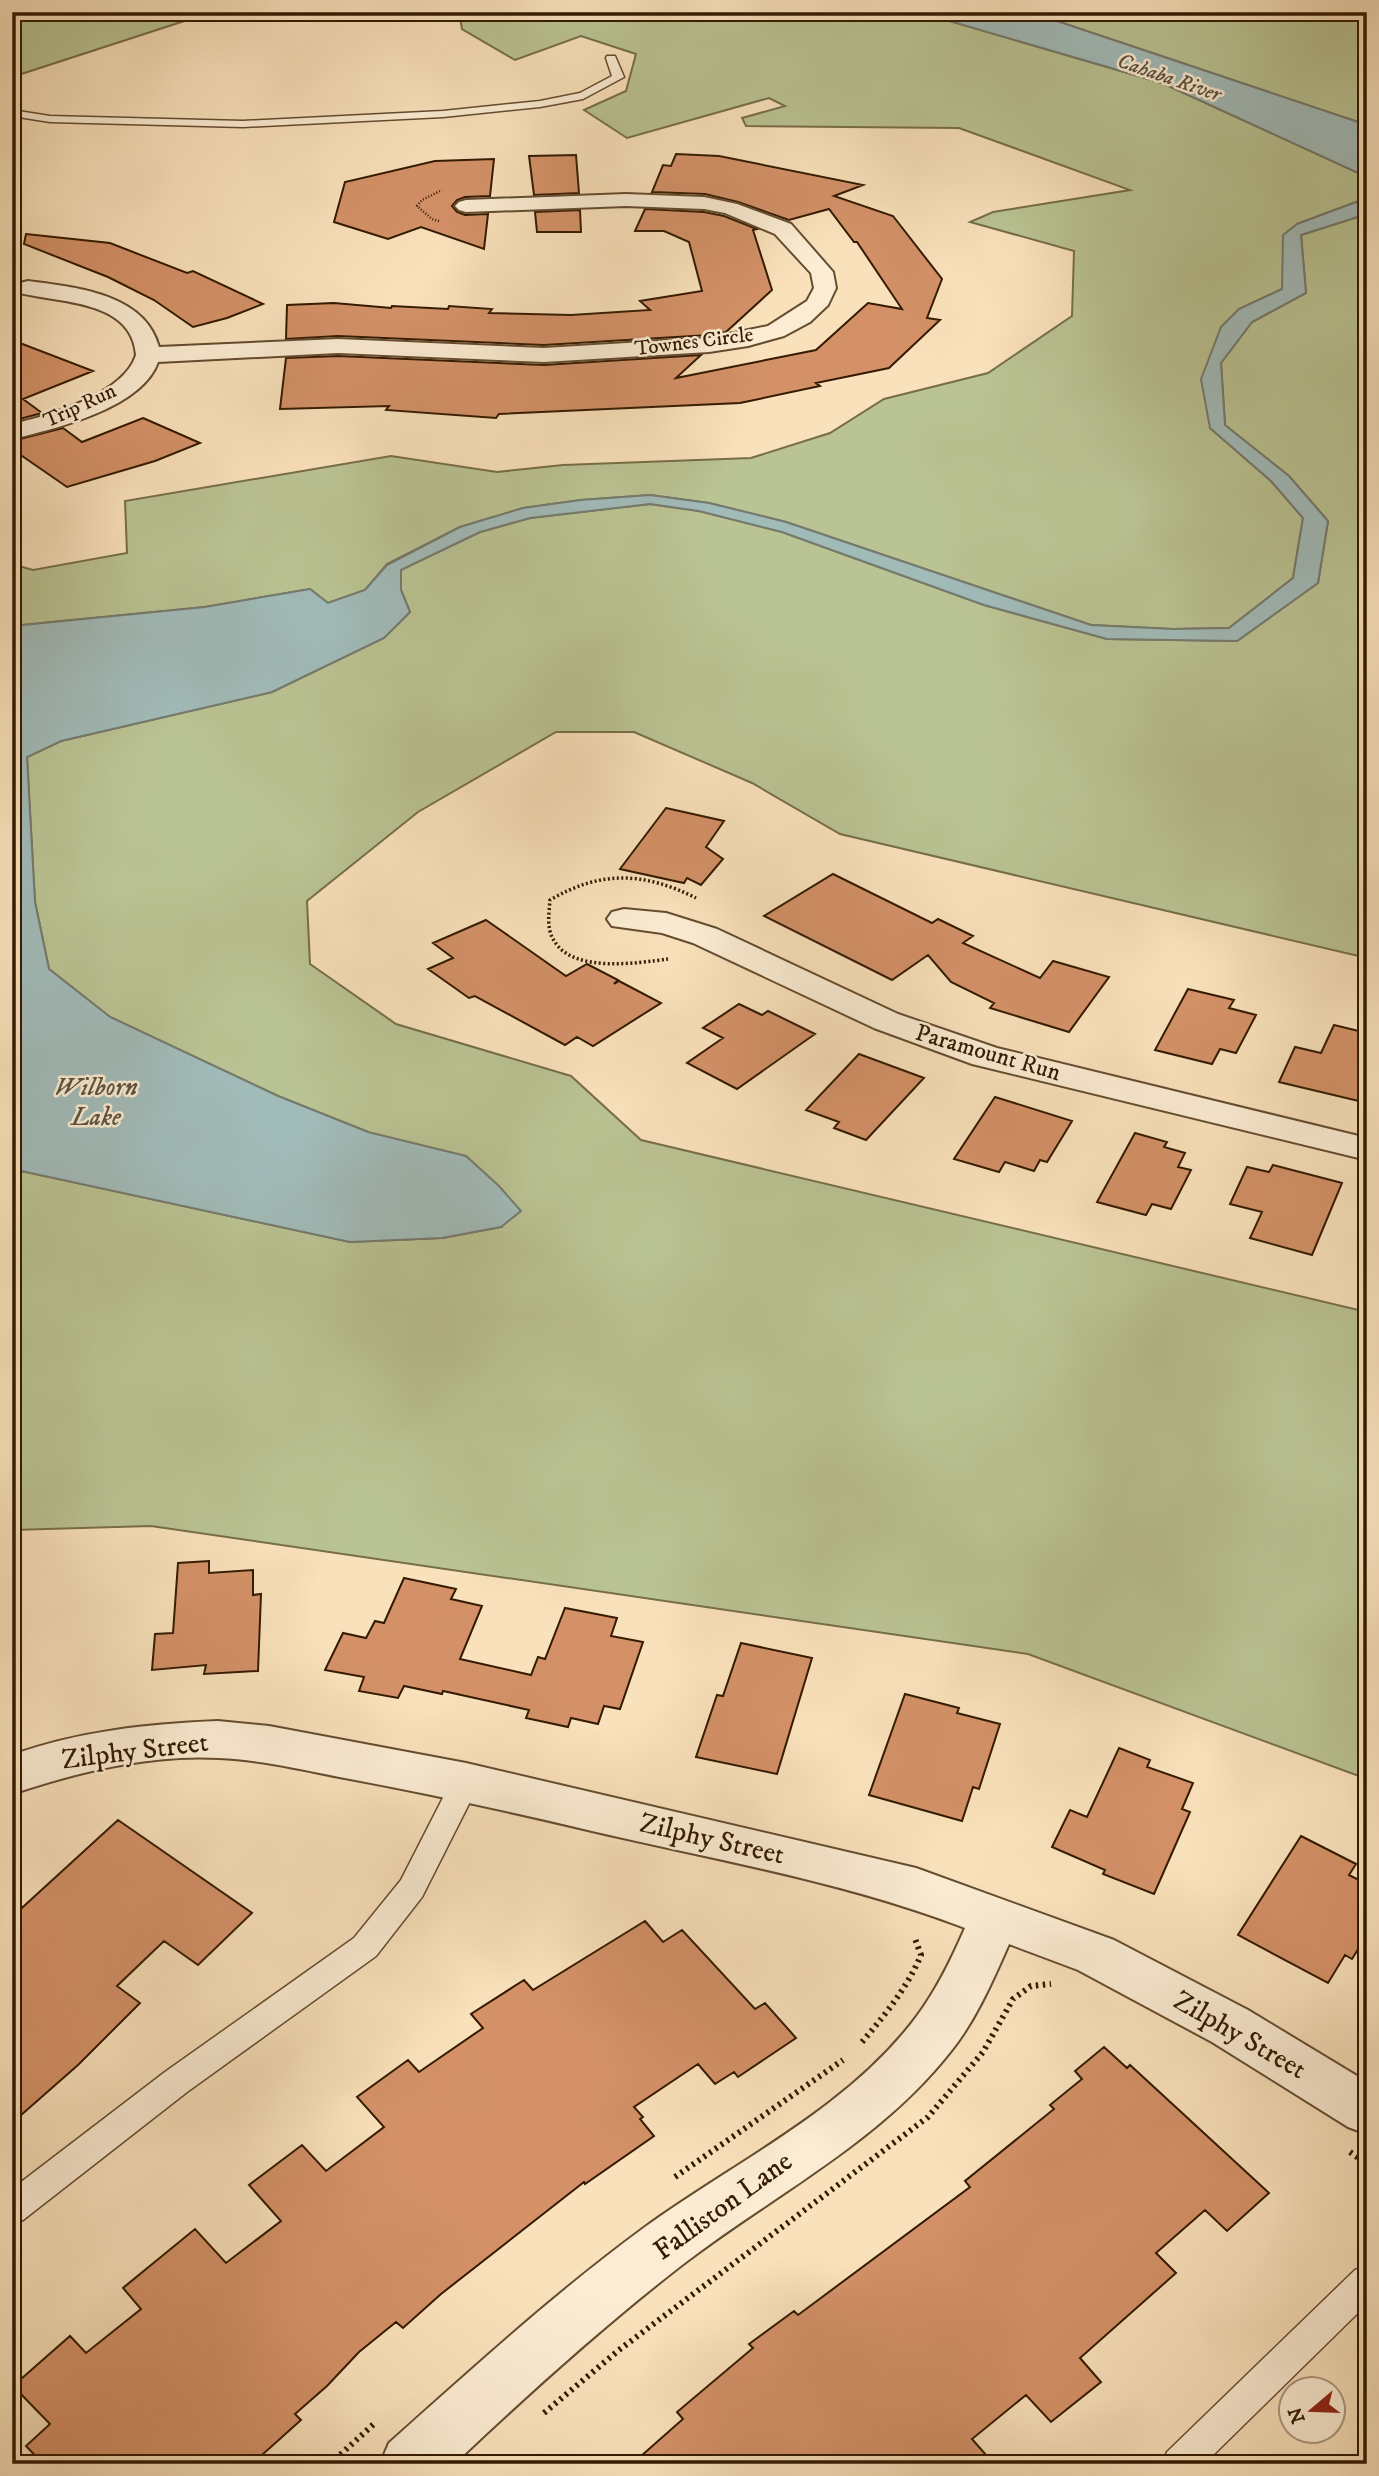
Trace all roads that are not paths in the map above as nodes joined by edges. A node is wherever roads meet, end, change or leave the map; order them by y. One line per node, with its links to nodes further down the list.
1 (611, 58): 2 (lane)
2 (12, 113)
3 (466, 205): 5 (street, Townes Circle)
4 (28, 288): 5 (street)
5 (149, 355): 6 (street, Trip Run)
6 (12, 432)
7 (624, 919): 8 (street, Paramount Run)
8 (1367, 1149)
9 (12, 1775): 10 (street, Zilphy Street)
10 (466, 1782): 11 (street, Zilphy Street); 13 (lane)
11 (995, 1916): 12 (street, Zilphy Street); 15 (street, Falliston Lane)
12 (1356, 2129)
13 (12, 2209)
14 (1367, 2281): 16 (lane)
15 (410, 2464)
16 (1179, 2464)

